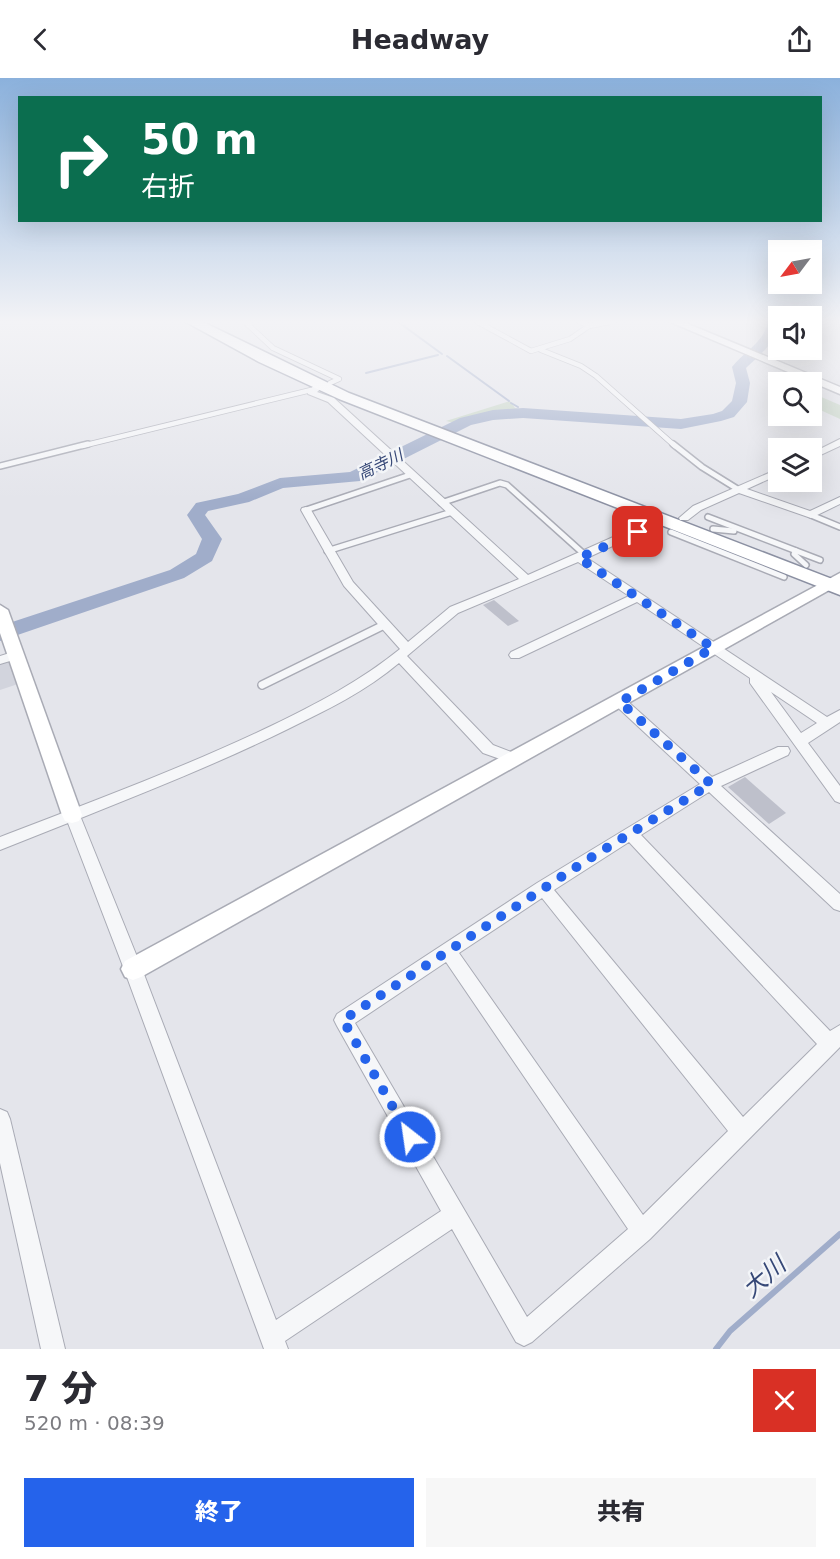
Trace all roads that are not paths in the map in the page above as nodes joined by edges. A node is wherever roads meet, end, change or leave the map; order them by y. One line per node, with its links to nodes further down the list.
1 (309, 380): 6 (highway)
2 (310, 380): 6 (highway)
3 (335, 380): 6 (lane)
4 (601, 380): 13 (lane)
5 (815, 380): 7 (street)
6 (320, 386): 10 (lane); 11 (street); 20 (highway)
7 (840, 391)
8 (840, 442): 9 (street)
9 (822, 451)
10 (0, 466)
11 (410, 475): 15 (street); 16 (lane)
12 (768, 476): 13 (street)
13 (738, 490): 18 (street); 20 (street)
14 (840, 500): 18 (street)
15 (441, 503): 17 (street); 25 (lane)
16 (306, 510): 24 (street)
17 (452, 512): 24 (lane); 29 (street)
18 (811, 515): 21 (lane)
19 (711, 523): 20 (highway); 22 (lane); 22 (lane); 26 (highway)
20 (676, 524): 23 (lane); 23 (lane); 25 (street); 28 (highway)
21 (840, 527)
22 (747, 532): 26 (lane)
23 (700, 543): 27 (lane)
24 (327, 551): 33 (street)
25 (582, 556): 29 (street); 31 (street)
26 (807, 559): 30 (highway)
27 (747, 562): 28 (lane); 28 (lane)
28 (781, 571): 30 (highway)
29 (526, 579): 35 (street)
30 (837, 582): 34 (street)
31 (637, 597): 34 (street); 36 (street)
32 (0, 610): 37 (street)
33 (384, 625): 35 (street); 39 (lane)
34 (713, 648): 38 (street); 40 (street)
35 (403, 652): 45 (street); 48 (street)
36 (515, 655)
37 (8, 657): 48 (street)
38 (748, 671): 42 (street); 43 (street)
39 (261, 685)
40 (620, 702): 45 (street); 46 (street)
41 (840, 715): 42 (street)
42 (827, 723): 43 (street)
43 (800, 741): 47 (street)
44 (783, 751): 46 (street)
45 (514, 759): 54 (street)
46 (711, 784): 49 (street); 52 (street)
47 (840, 797)
48 (72, 815): 50 (street); 54 (street)
49 (631, 834): 51 (street); 55 (street)
50 (0, 844)
51 (543, 888): 53 (street); 57 (street)
52 (840, 904)
53 (448, 951): 58 (street); 59 (street)
54 (133, 969): 60 (street)
55 (835, 1039): 57 (street)
56 (0, 1119): 61 (street)
57 (742, 1132): 59 (street)
58 (455, 1215): 59 (street); 60 (street)
59 (642, 1231)
60 (274, 1343)
61 (53, 1349)

